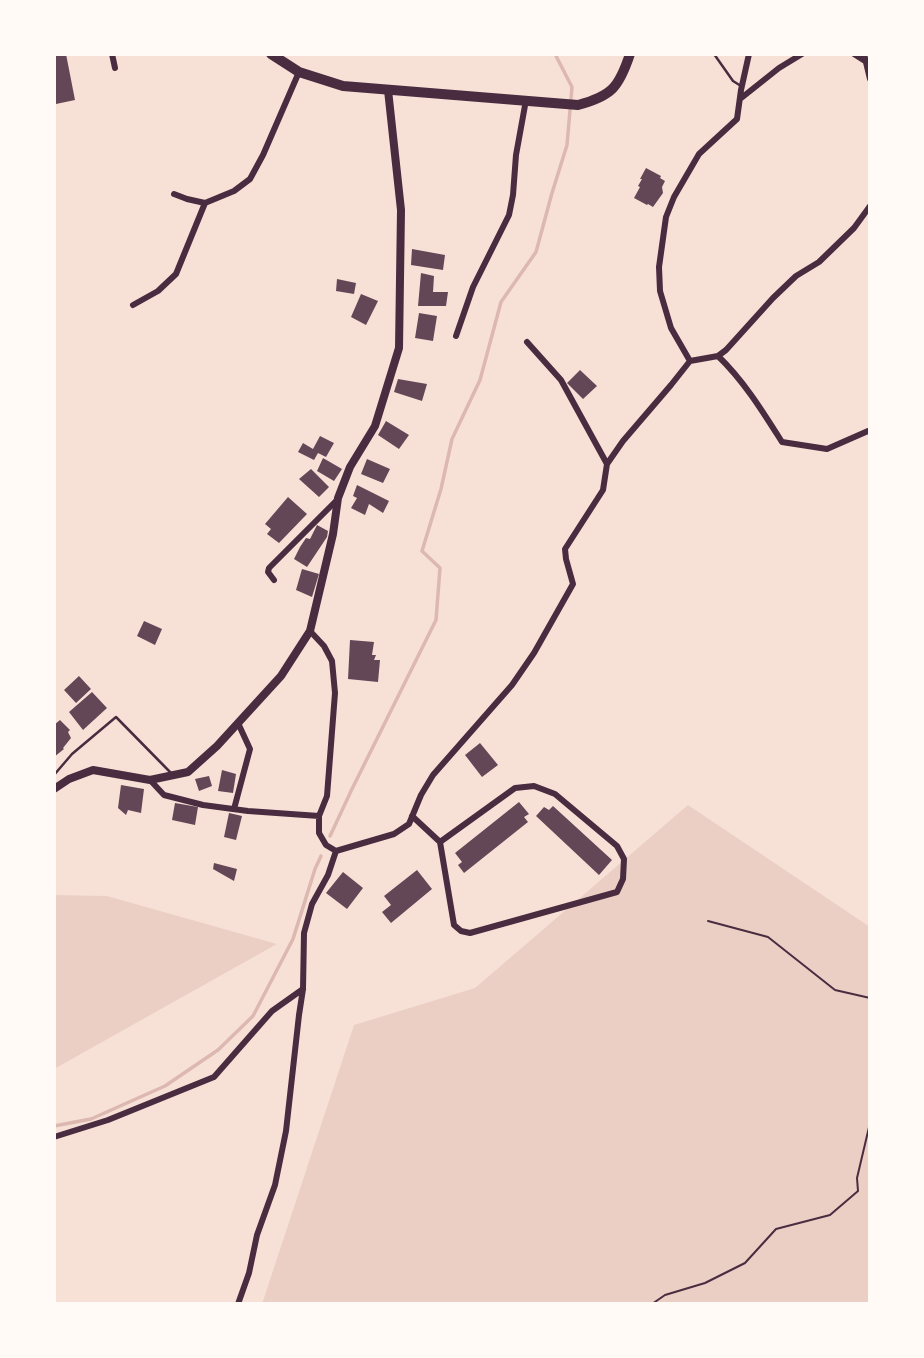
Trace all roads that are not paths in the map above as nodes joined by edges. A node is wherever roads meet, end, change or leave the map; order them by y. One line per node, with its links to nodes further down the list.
1 (112, 54): 9 (street)
2 (271, 54): 10 (main road)
3 (630, 54): 15 (main road)
4 (714, 54): 12 (lane)
5 (749, 54): 12 (street)
6 (802, 54): 14 (street)
7 (854, 54): 8 (street)
8 (864, 58): 11 (street)
9 (115, 68)
10 (299, 72): 13 (main road); 17 (street)
11 (870, 79)
12 (742, 87): 14 (street)
13 (388, 90): 15 (main road); 26 (street)
14 (740, 99): 23 (street)
15 (526, 100): 20 (street)
16 (174, 194): 17 (street)
17 (205, 203): 19 (street)
18 (870, 206): 22 (street)
19 (132, 306)
20 (456, 336)
21 (527, 342): 25 (street)
22 (719, 356): 23 (street); 24 (street)
23 (690, 361): 25 (street)
24 (870, 432)
25 (607, 464): 36 (street)
26 (338, 498): 27 (street); 28 (street)
27 (274, 580)
28 (310, 631): 29 (street); 35 (street)
29 (238, 723): 31 (street); 34 (street)
30 (54, 775): 31 (lane)
31 (174, 776): 32 (street)
32 (150, 780): 33 (street); 34 (street)
33 (54, 789)
34 (234, 809): 35 (street)
35 (319, 816): 38 (street)
36 (412, 816): 37 (street); 38 (street)
37 (440, 842): 37 (street)
38 (336, 851): 39 (street)
39 (303, 989): 40 (street); 41 (street)
40 (54, 1136)
41 (238, 1304)

